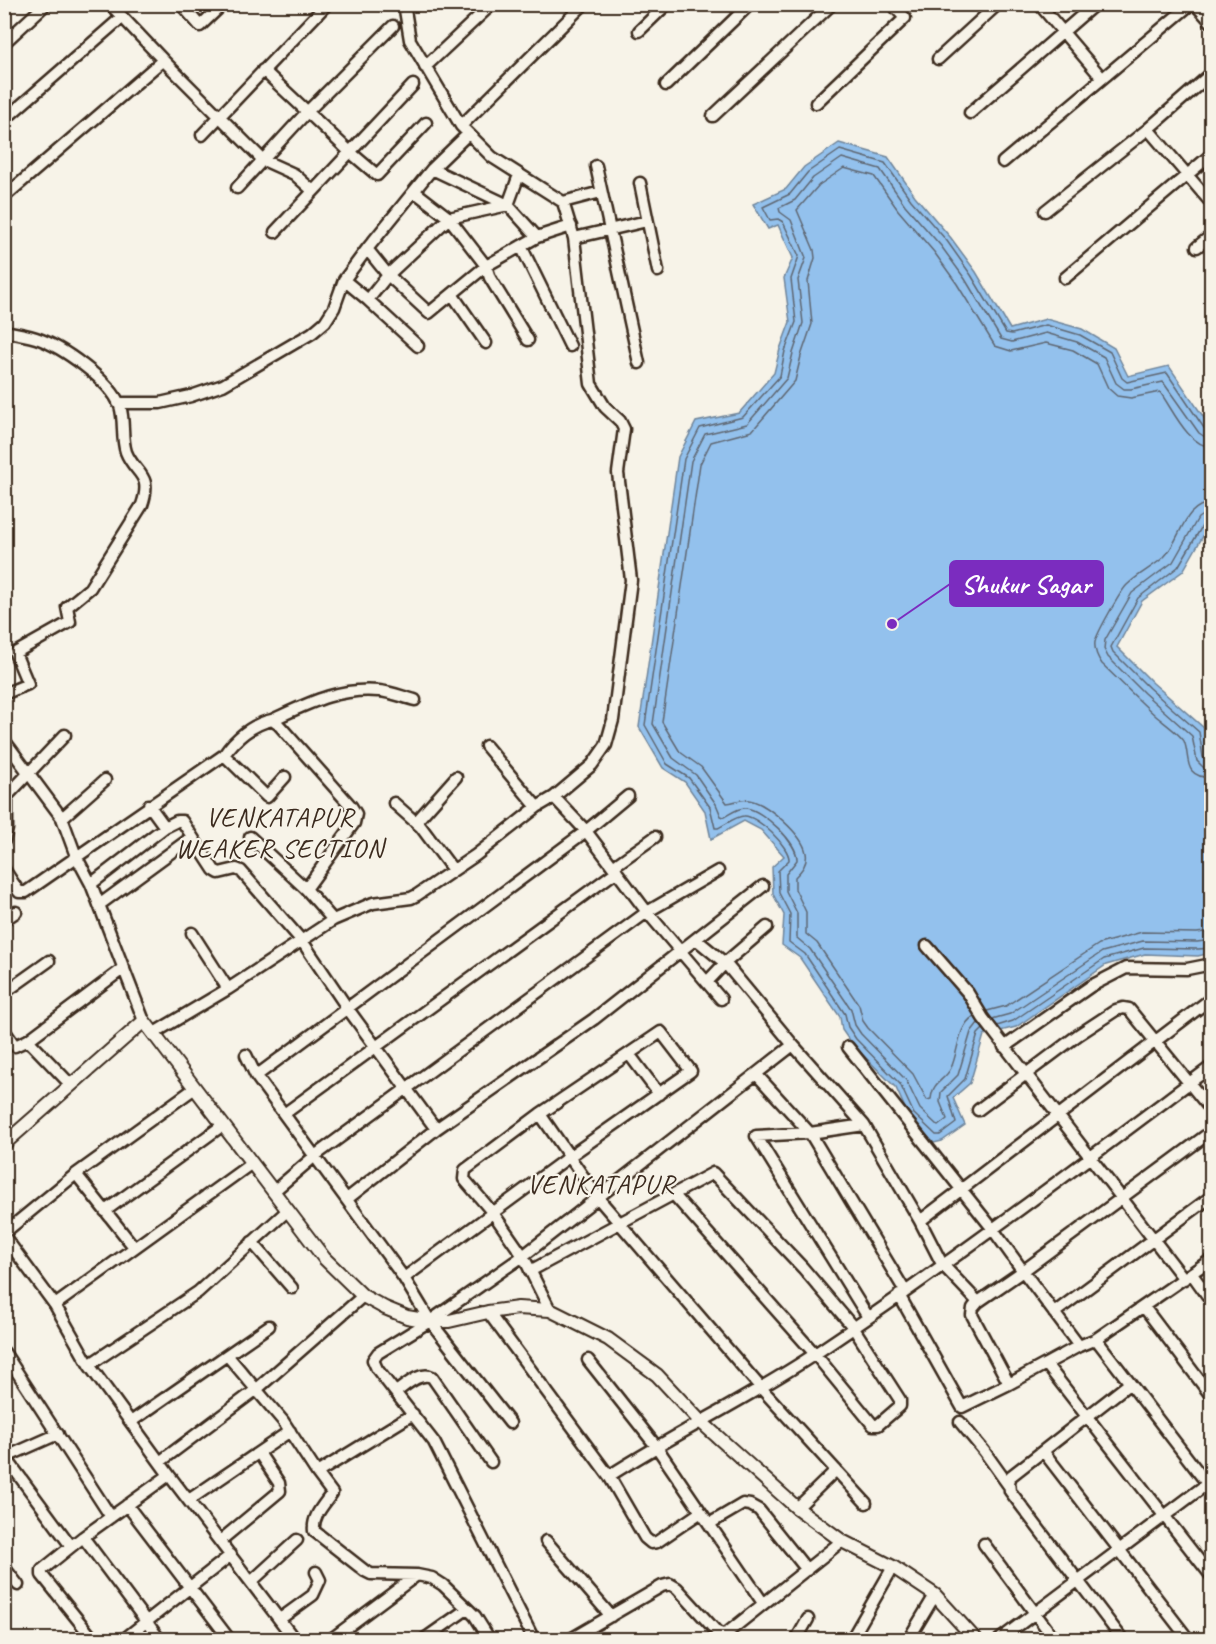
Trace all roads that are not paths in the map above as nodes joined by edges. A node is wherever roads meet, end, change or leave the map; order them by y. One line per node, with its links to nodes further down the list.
1 (46, 4): 22 (street)
2 (110, 4): 17 (street)
3 (181, 4): 4 (street)
4 (223, 4)
5 (327, 4): 26 (street)
6 (492, 4): 25 (street)
7 (584, 4): 39 (street)
8 (667, 4): 20 (street)
9 (750, 4): 30 (street)
10 (832, 4): 35 (street)
11 (999, 4): 23 (street)
12 (1039, 4): 21 (street)
13 (1095, 4): 21 (street)
14 (1193, 4): 18 (street); 28 (street)
15 (404, 5): 25 (street)
16 (897, 6): 31 (street)
17 (121, 18): 24 (street); 36 (street)
18 (1212, 23)
19 (393, 26): 32 (street)
20 (639, 31)
21 (1063, 32): 28 (street); 33 (street)
22 (4, 43)
23 (938, 59)
24 (163, 60): 34 (street); 54 (street)
25 (425, 67): 39 (street)
26 (263, 70): 32 (street); 34 (street)
27 (1212, 73): 38 (street)
28 (1102, 78): 44 (street)
29 (413, 85): 41 (street)
30 (666, 85)
31 (816, 103)
32 (307, 112): 41 (street); 43 (street)
33 (970, 113)
34 (219, 116): 40 (street); 43 (street)
35 (713, 116)
36 (4, 120)
37 (426, 123): 41 (street)
38 (1148, 129): 48 (street); 58 (street)
39 (464, 130): 46 (street); 47 (street)
40 (202, 135)
41 (350, 152): 51 (street)
42 (1212, 154): 48 (street)
43 (263, 160): 50 (street); 51 (street)
44 (1003, 162)
45 (596, 166): 53 (street)
46 (432, 170): 52 (street); 57 (street)
47 (519, 175): 55 (street); 57 (street)
48 (1188, 175): 56 (street); 73 (street)
49 (640, 183): 60 (street)
50 (237, 188)
51 (313, 191): 63 (street)
52 (414, 191): 59 (street); 69 (street)
53 (600, 192): 55 (street); 62 (street)
54 (6, 193)
55 (563, 202): 61 (street)
56 (1212, 204)
57 (508, 205): 59 (street); 65 (street)
58 (1045, 211)
59 (449, 218): 70 (street); 72 (street)
60 (647, 221): 62 (street); 71 (street)
61 (571, 226): 65 (street); 66 (street)
62 (611, 229): 66 (street); 82 (street)
63 (275, 232)
64 (1212, 235): 68 (street)
65 (537, 237): 67 (street)
66 (574, 238): 96 (street)
67 (521, 246): 70 (street); 81 (street)
68 (1197, 247)
69 (367, 249): 72 (street); 74 (street)
70 (486, 266): 75 (street); 78 (street)
71 (658, 271)
72 (388, 275): 75 (street); 76 (street)
73 (1065, 278)
74 (344, 280): 76 (street); 83 (street)
75 (452, 294): 79 (street)
76 (368, 300): 80 (street)
77 (4, 331): 83 (street)
78 (528, 340)
79 (486, 343)
80 (418, 346)
81 (570, 346)
82 (639, 363)
83 (118, 403): 84 (street)
84 (4, 694)
85 (415, 700): 86 (street)
86 (272, 720): 90 (street); 115 (street)
87 (65, 735): 91 (street)
88 (4, 740): 91 (street)
89 (486, 746): 99 (street)
90 (224, 755): 92 (street); 98 (street)
91 (29, 774): 100 (street); 107 (street)
92 (285, 777)
93 (456, 777): 101 (street)
94 (105, 780): 100 (street)
95 (628, 796): 103 (street)
96 (554, 797): 99 (street); 103 (street)
97 (394, 803): 101 (street)
98 (149, 805): 102 (street); 108 (street)
99 (537, 807): 111 (street)
100 (62, 818): 108 (street)
101 (416, 822): 111 (street)
102 (165, 827): 104 (street); 113 (street)
103 (586, 831): 109 (street); 136 (street)
104 (192, 837): 116 (street); 124 (street)
105 (250, 837): 115 (street)
106 (655, 837): 109 (street)
107 (4, 841)
108 (76, 856): 110 (street); 113 (street)
109 (616, 868): 118 (street); 143 (street)
110 (4, 869)
111 (453, 870): 120 (street)
112 (718, 871): 118 (street)
113 (91, 884): 116 (street)
114 (763, 886): 123 (street)
115 (306, 889): 120 (street)
116 (99, 905): 130 (street)
117 (16, 912): 119 (street)
118 (647, 912): 126 (street); 155 (street)
119 (4, 920)
120 (333, 921): 124 (street)
121 (767, 927): 128 (street)
122 (192, 933): 132 (street)
123 (697, 940): 126 (street); 128 (street)
124 (302, 941): 132 (street); 136 (street)
125 (927, 946): 145 (street)
126 (680, 952): 131 (street); 164 (street)
127 (49, 961): 133 (street)
128 (725, 963): 131 (street); 142 (street)
129 (1212, 964): 145 (street)
130 (124, 968): 137 (street); 140 (street)
131 (707, 982): 135 (street)
132 (228, 989): 139 (street)
133 (4, 993)
134 (1212, 998): 141 (street)
135 (721, 999)
136 (348, 1009): 143 (street); 151 (street)
137 (144, 1021): 139 (street); 153 (street)
138 (4, 1030): 140 (street)
139 (154, 1033): 154 (street)
140 (28, 1040): 153 (street)
141 (1156, 1041): 150 (street); 152 (street); 161 (street)
142 (793, 1046): 149 (street); 163 (street)
143 (376, 1047): 155 (street); 159 (street)
144 (848, 1047): 173 (street)
145 (1004, 1047): 150 (street)
146 (629, 1054): 156 (street); 156 (street); 160 (street)
147 (246, 1055): 151 (street)
148 (1212, 1066): 152 (street)
149 (756, 1075): 166 (street); 177 (street)
150 (1025, 1075): 157 (street); 161 (street)
151 (256, 1076): 159 (street)
152 (1188, 1084): 158 (street); 170 (street)
153 (71, 1085): 167 (street)
154 (195, 1088): 162 (street); 172 (street)
155 (406, 1090): 164 (street); 168 (street)
156 (658, 1094): 169 (street)
157 (978, 1110)
158 (1212, 1111)
159 (284, 1114): 168 (street)
160 (540, 1114): 169 (street); 182 (street)
161 (1057, 1116): 170 (street); 173 (street)
162 (223, 1125): 171 (street); 180 (street)
163 (864, 1125): 166 (street); 183 (street)
164 (436, 1129): 179 (street)
165 (1212, 1131): 178 (street)
166 (810, 1133): 198 (street); 207 (street)
167 (5, 1141)
168 (316, 1155): 174 (street); 179 (street)
169 (570, 1156): 177 (street); 182 (street)
170 (1090, 1158): 178 (street); 185 (street)
171 (252, 1163): 174 (street); 189 (street)
172 (76, 1174): 180 (street); 186 (street)
173 (962, 1189): 183 (street); 185 (street)
174 (274, 1191): 181 (street)
175 (674, 1195): 184 (street); 210 (street); 213 (street)
176 (1212, 1196): 187 (street)
177 (598, 1198): 184 (street); 190 (street)
178 (1122, 1198): 187 (street); 194 (street)
179 (347, 1199): 196 (street)
180 (105, 1210): 189 (street)
181 (288, 1210): 188 (street); 199 (street)
182 (493, 1214): 190 (street); 196 (street)
183 (920, 1221): 192 (street)
184 (621, 1223): 193 (street); 221 (street)
185 (992, 1228): 192 (street); 194 (street)
186 (4, 1234): 202 (street)
187 (1155, 1240): 195 (street); 206 (street)
188 (252, 1242): 197 (street); 218 (street)
189 (134, 1246): 202 (street)
190 (523, 1256): 193 (street); 208 (street)
191 (1212, 1259): 195 (street)
192 (942, 1264): 198 (street); 200 (street)
193 (530, 1271): 204 (street)
194 (1023, 1271): 200 (street); 206 (street)
195 (1188, 1276): 201 (street); 203 (street)
196 (404, 1278): 208 (street)
197 (292, 1288)
198 (902, 1293): 207 (street); 220 (street)
199 (363, 1296): 208 (street); 222 (street)
200 (978, 1302): 220 (street)
201 (1212, 1302)
202 (55, 1305): 218 (street)
203 (1144, 1307): 211 (street); 224 (street)
204 (550, 1310): 205 (street); 228 (street)
205 (488, 1312): 208 (street); 242 (street)
206 (1054, 1313): 212 (street)
207 (868, 1317): 210 (street)
208 (430, 1321): 223 (street); 230 (street)
209 (269, 1326): 214 (street)
210 (853, 1328): 213 (street); 213 (street)
211 (1096, 1338): 212 (street); 219 (street)
212 (1079, 1346): 217 (street)
213 (815, 1354): 221 (street)
214 (227, 1355): 222 (street); 227 (street)
215 (6, 1359): 232 (street)
216 (588, 1360): 233 (street)
217 (1046, 1364): 220 (street); 226 (street)
218 (89, 1365): 227 (street)
219 (1130, 1383): 226 (street); 243 (street)
220 (1009, 1384)
221 (761, 1388): 228 (street); 239 (street)
222 (257, 1389): 231 (street); 237 (street)
223 (396, 1392): 225 (street); 238 (street)
224 (1212, 1397)
225 (413, 1414): 240 (street); 289 (street)
226 (1088, 1418): 234 (street); 251 (street)
227 (132, 1421): 237 (street)
228 (700, 1421): 233 (street); 248 (street)
229 (960, 1422): 244 (street)
230 (510, 1423)
231 (290, 1431): 235 (street); 240 (street)
232 (58, 1434): 236 (street); 250 (street)
233 (656, 1446): 242 (street); 249 (street)
234 (1044, 1451): 244 (street); 260 (street)
235 (259, 1453): 245 (street); 255 (street)
236 (5, 1458): 259 (street)
237 (161, 1461): 241 (street)
238 (491, 1462)
239 (836, 1470): 246 (street); 248 (street)
240 (317, 1473): 266 (street)
241 (169, 1475): 245 (street); 247 (street)
242 (609, 1476): 249 (street)
243 (1210, 1485): 251 (street)
244 (1010, 1486): 268 (street)
245 (189, 1500): 255 (street)
246 (866, 1503)
247 (127, 1505): 250 (street); 271 (street)
248 (797, 1508): 257 (street)
249 (701, 1512): 252 (street)
250 (111, 1516): 253 (street)
251 (1164, 1516): 260 (street); 267 (street)
252 (709, 1524): 264 (street); 273 (street)
253 (83, 1537): 259 (street); 279 (street)
254 (297, 1540): 269 (street)
255 (220, 1541): 261 (street)
256 (546, 1541): 276 (street)
257 (842, 1541): 263 (street); 264 (street)
258 (984, 1544): 275 (street)
259 (71, 1546): 281 (street)
260 (1119, 1549): 268 (street); 297 (street)
261 (231, 1555): 269 (street); 271 (street)
262 (4, 1567): 270 (street)
263 (893, 1568): 272 (street); 292 (street)
264 (807, 1570): 273 (street)
265 (316, 1572): 277 (street)
266 (417, 1575): 274 (street); 286 (street)
267 (1212, 1577)
268 (1078, 1579): 275 (street); 296 (street)
269 (251, 1582): 277 (street)
270 (18, 1585)
271 (190, 1587): 279 (street); 284 (street)
272 (935, 1594): 280 (street); 293 (street)
273 (763, 1603): 276 (street)
274 (467, 1609): 287 (street); 288 (street)
275 (1035, 1614): 294 (street); 295 (street)
276 (611, 1616): 290 (street)
277 (280, 1619): 285 (street)
278 (808, 1619): 291 (street)
279 (147, 1621): 282 (street); 283 (street)
280 (974, 1639)
281 (94, 1640)
282 (123, 1640)
283 (160, 1640)
284 (230, 1640)
285 (295, 1640)
286 (330, 1640)
287 (423, 1640)
288 (490, 1640)
289 (534, 1640)
290 (569, 1640)
291 (796, 1640)
292 (851, 1640)
293 (909, 1640)
294 (999, 1640)
295 (1055, 1640)
296 (1123, 1640)
297 (1190, 1640)

